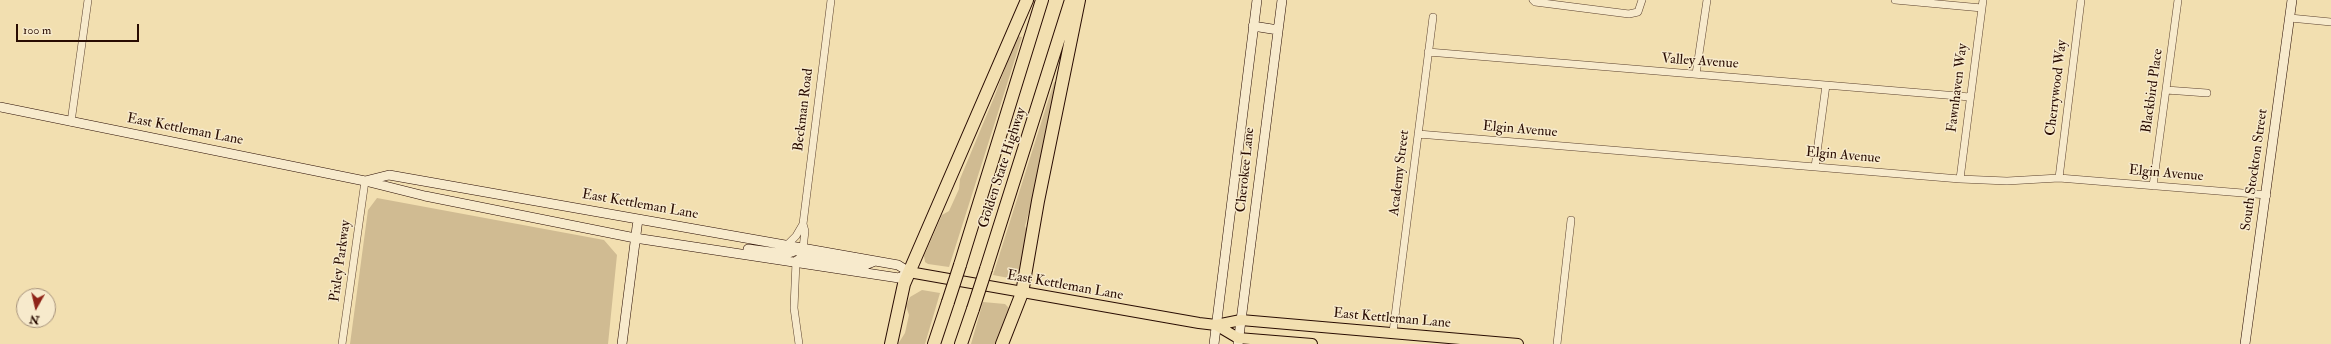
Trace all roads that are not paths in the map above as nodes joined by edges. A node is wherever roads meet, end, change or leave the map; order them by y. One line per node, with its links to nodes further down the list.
1 (88, 0): 30 (street)
2 (832, 0): 40 (street, Beckman Road)
3 (1027, 0): 47 (highway)
4 (1042, 0): 57 (highway, Golden State Highway, bridge)
5 (1071, 0): 58 (highway, Golden State Highway, bridge)
6 (1079, 0): 48 (highway)
7 (1257, 0): 21 (street, Cherokee Lane)
8 (1282, 0): 22 (street, Cherokee Lane)
9 (1532, 0): 10 (street)
10 (1642, 0)
11 (1707, 0): 24 (street)
12 (1895, 0): 17 (street)
13 (1983, 0): 17 (street, Fawnhaven Way)
14 (2081, 0): 33 (street, Cherrywood Way)
15 (2178, 0): 26 (street, Blackbird Place)
16 (2292, 0): 19 (street, South Stockton Street)
17 (1982, 8): 28 (street, Fawnhaven Way)
18 (1433, 17): 23 (street, Academy Street)
19 (2290, 18): 20 (street); 37 (street, South Stockton Street)
20 (2331, 22)
21 (1253, 26): 22 (street); 50 (street, Cherokee Lane)
22 (1278, 30): 49 (street, Cherokee Lane)
23 (1428, 52): 24 (street, Valley Avenue); 31 (street, Academy Street)
24 (1696, 74): 25 (street, Valley Avenue)
25 (1826, 85): 28 (street, Valley Avenue); 32 (street)
26 (2166, 90): 27 (street); 36 (street, Blackbird Place)
27 (2207, 93)
28 (1970, 97): 34 (street, Fawnhaven Way)
29 (0, 107): 30 (street, East Kettleman Lane)
30 (71, 122): 35 (street, East Kettleman Lane)
31 (1418, 134): 32 (street, Elgin Avenue); 51 (street, Academy Street)
32 (1815, 167): 34 (street, Elgin Avenue)
33 (2059, 178): 34 (street, Elgin Avenue); 36 (street, Elgin Avenue)
34 (1960, 179)
35 (365, 181): 38 (street, East Kettleman Lane); 41 (street, East Kettleman Lane); 53 (street, Pixley Parkway)
36 (2153, 186): 37 (street, Elgin Avenue)
37 (2267, 195): 64 (street, South Stockton Street)
38 (638, 219): 41 (street); 42 (street, East Kettleman Lane)
39 (1571, 220): 63 (street)
40 (803, 224): 42 (street, Beckman Road); 43 (street, Beckman Road)
41 (635, 238): 44 (street, East Kettleman Lane); 54 (street)
42 (787, 245): 43 (street, East Kettleman Lane)
43 (803, 248): 44 (street); 45 (street, East Kettleman Lane)
44 (733, 253): 46 (street, East Kettleman Lane)
45 (875, 261): 46 (street); 47 (street, East Kettleman Lane)
46 (796, 262): 47 (street, East Kettleman Lane); 55 (street)
47 (909, 272): 48 (main road, East Kettleman Lane); 56 (highway)
48 (1022, 293): 50 (main road, East Kettleman Lane); 59 (highway)
49 (1241, 320): 50 (main road, East Kettleman Lane); 51 (main road, East Kettleman Lane); 52 (street, Cherokee Lane)
50 (1216, 325): 52 (main road, East Kettleman Lane); 60 (street, Cherokee Lane)
51 (1393, 332): 62 (main road, East Kettleman Lane)
52 (1238, 341): 61 (main road, East Kettleman Lane)
53 (342, 344)
54 (622, 344)
55 (800, 344)
56 (891, 344)
57 (934, 344)
58 (961, 344)
59 (1002, 344)
60 (1214, 344)
61 (1312, 344)
62 (1518, 344)
63 (1557, 344)
64 (2245, 344)

